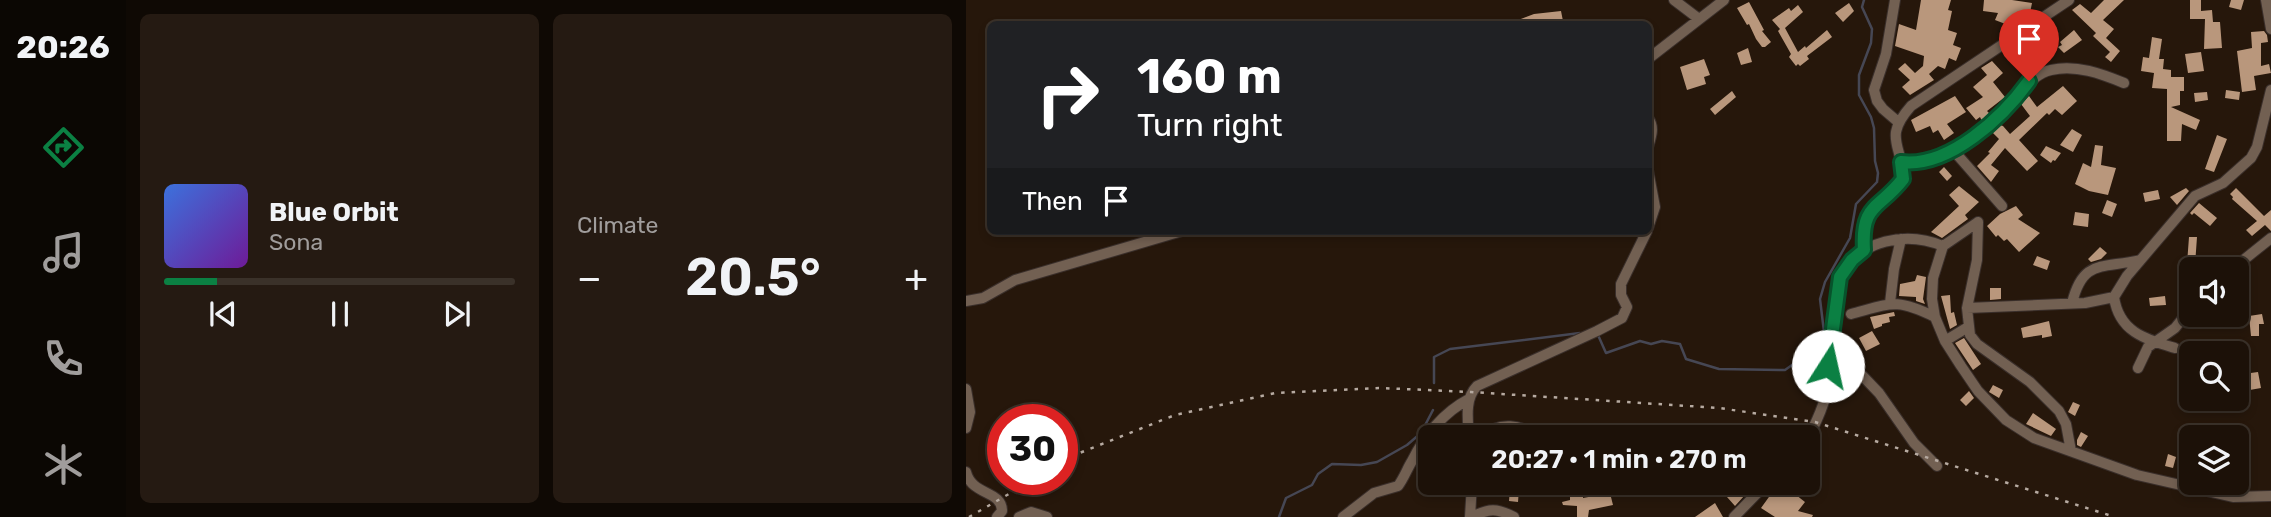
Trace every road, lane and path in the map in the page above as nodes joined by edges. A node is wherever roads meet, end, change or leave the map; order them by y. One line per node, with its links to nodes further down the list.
1 (1675, 0): 6 (street)
2 (1724, 0): 6 (street)
3 (1895, 0): 11 (street)
4 (2070, 0): 11 (street)
5 (2266, 0): 7 (street)
6 (1699, 19): 8 (street)
7 (2271, 29)
8 (1652, 56)
9 (2124, 83): 12 (street)
10 (2271, 90): 24 (street)
11 (1898, 121): 13 (street)
12 (1954, 151): 13 (street); 15 (street)
13 (1901, 162): 22 (street)
14 (1652, 188): 16 (street)
15 (2002, 206)
16 (1652, 218)
17 (1168, 235): 26 (street)
18 (1645, 235): 40 (street)
19 (2271, 238): 23 (street)
20 (1901, 239): 21 (street); 22 (street); 27 (street)
21 (1943, 246): 29 (street); 31 (street)
22 (1864, 250): 36 (street)
23 (2247, 257)
24 (2141, 260): 25 (street); 28 (street)
25 (2113, 297): 28 (street); 35 (street)
26 (966, 301)
27 (1890, 303): 30 (street); 31 (street)
28 (2071, 303): 29 (street)
29 (1967, 308): 33 (street)
30 (1851, 314)
31 (1935, 317): 34 (street)
32 (2179, 323): 35 (street)
33 (1968, 327): 34 (street); 44 (street)
34 (1944, 341): 44 (street)
35 (2155, 342): 37 (street); 38 (street)
36 (1830, 347): 42 (street); 45 (street)
37 (2175, 348)
38 (2138, 368)
39 (966, 389): 43 (street)
40 (1469, 400): 41 (street); 54 (street)
41 (1469, 425)
42 (1811, 425)
43 (966, 428)
44 (2071, 451): 49 (street)
45 (1937, 466)
46 (966, 472): 50 (street)
47 (1472, 495): 55 (street)
48 (1755, 495): 57 (street)
49 (2271, 496)
50 (999, 514): 51 (street)
51 (1012, 517)
52 (1019, 517): 53 (street)
53 (1047, 517)
54 (1343, 517)
55 (1471, 517): 56 (street)
56 (1514, 517)
57 (1734, 517)

